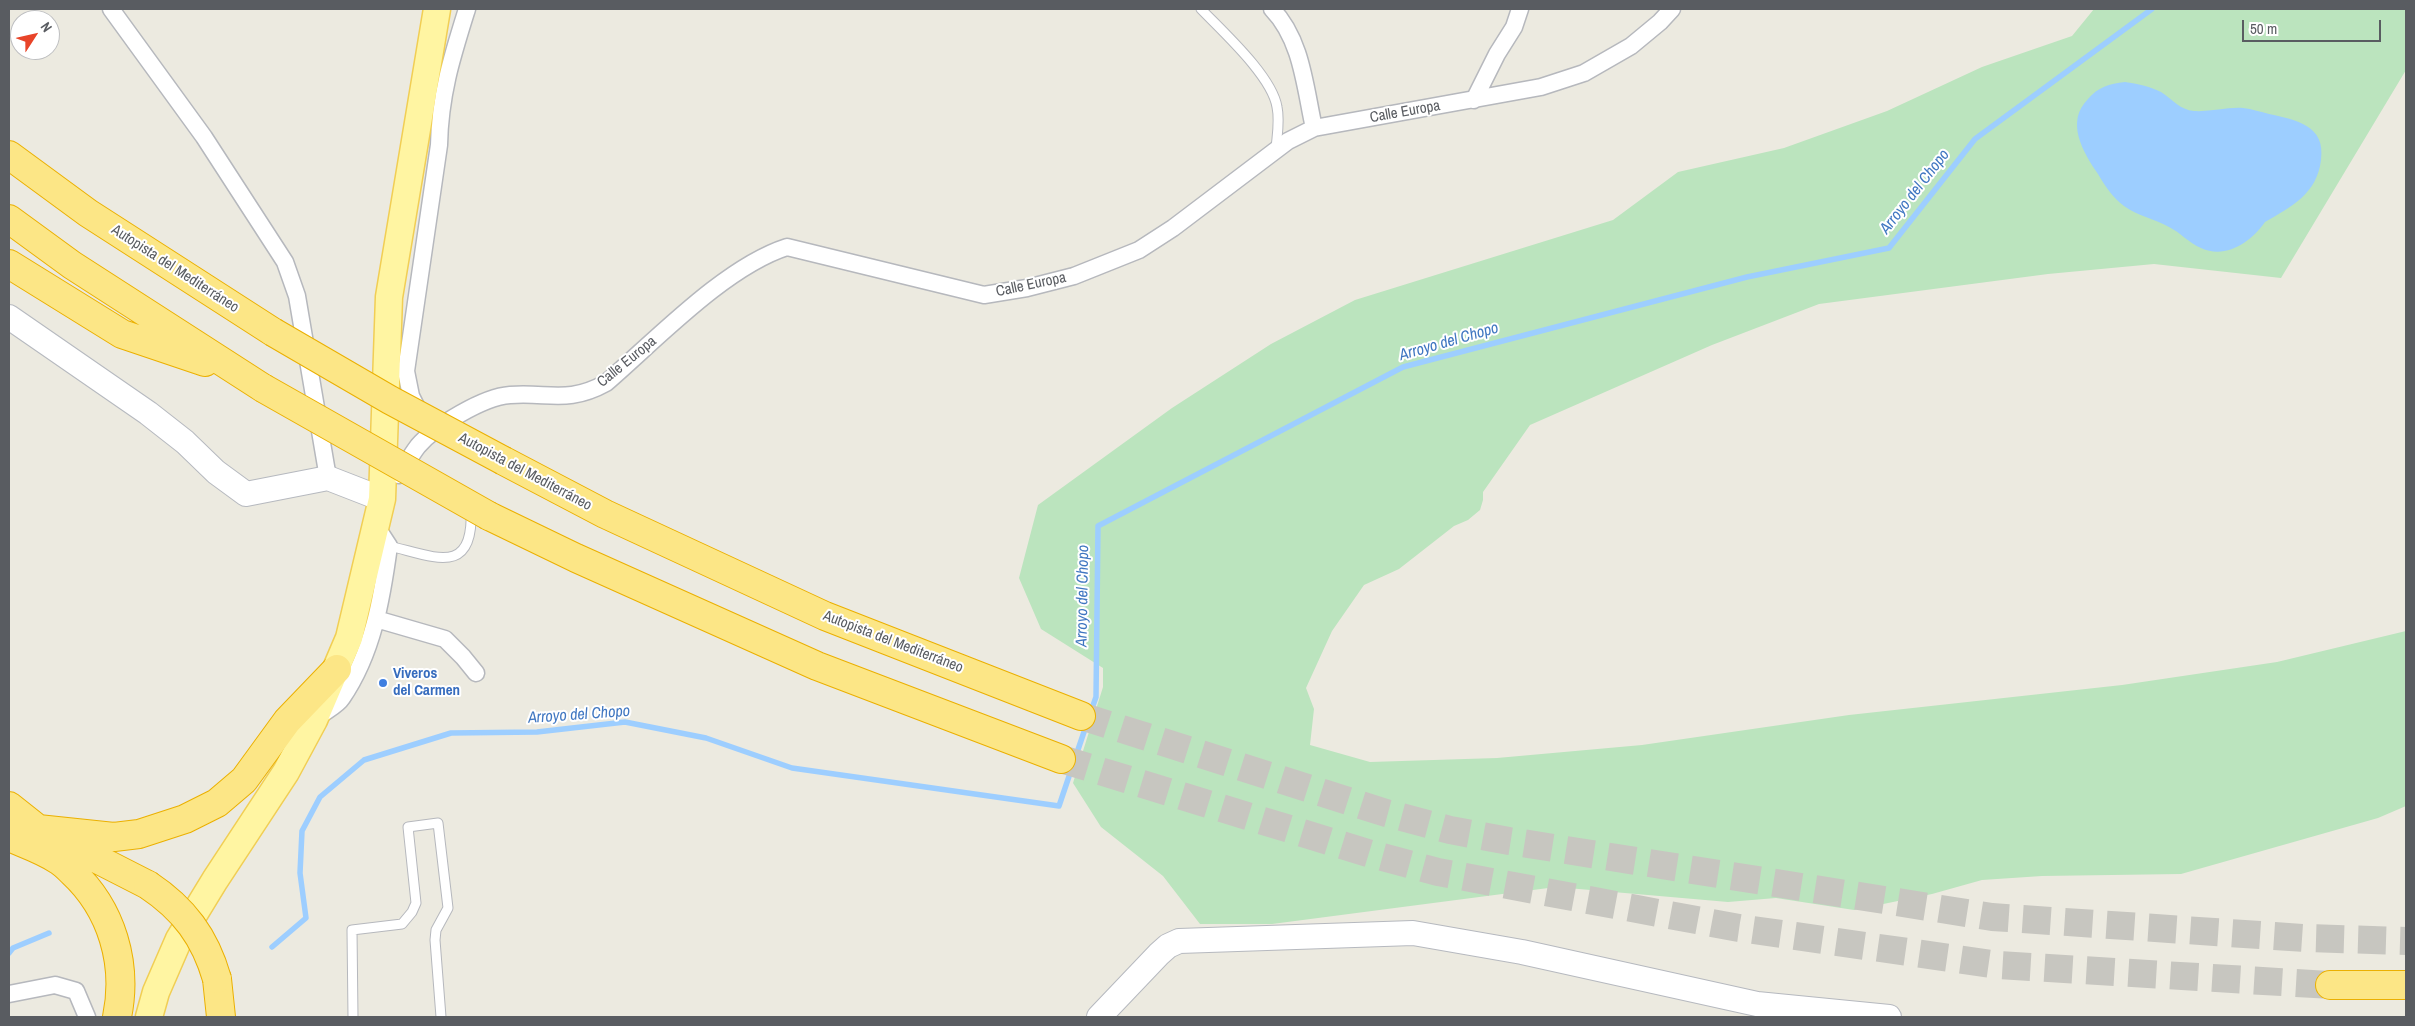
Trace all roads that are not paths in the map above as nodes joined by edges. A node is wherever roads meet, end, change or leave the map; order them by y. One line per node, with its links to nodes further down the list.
1 (111, 9): 17 (street)
2 (437, 9): 19 (main road)
3 (467, 9): 16 (street)
4 (1201, 9): 10 (lane)
5 (1272, 9): 9 (street)
6 (1520, 9): 8 (street)
7 (1672, 9): 8 (street, Calle Europa)
8 (1474, 100): 9 (street, Calle Europa)
9 (1314, 128): 10 (street, Calle Europa)
10 (1276, 149): 16 (street, Calle Europa)
11 (9, 155): 24 (highway, Autopista del Mediterráneo, bridge)
12 (9, 219): 15 (highway)
13 (9, 264): 15 (highway)
14 (9, 317): 17 (street)
15 (253, 382): 26 (highway, bridge)
16 (431, 435): 19 (street)
17 (328, 478): 19 (street)
18 (470, 496): 20 (lane)
19 (382, 499): 20 (main road)
20 (383, 536): 21 (street); 22 (main road)
21 (376, 620): 23 (street); 25 (street)
22 (337, 669): 25 (main road); 29 (highway)
23 (476, 674)
24 (1081, 716)
25 (314, 720): 36 (main road)
26 (1061, 758)
27 (9, 806): 29 (highway)
28 (9, 818): 29 (highway)
29 (38, 829): 37 (highway, bridge)
30 (9, 837): 35 (highway)
31 (2330, 985): 32 (highway)
32 (2406, 985)
33 (9, 994): 34 (street)
34 (87, 1017)
35 (117, 1017)
36 (149, 1017)
37 (221, 1017)
38 (353, 1017): 39 (lane)
39 (441, 1017)
40 (1099, 1017): 41 (street)
41 (1889, 1017)

